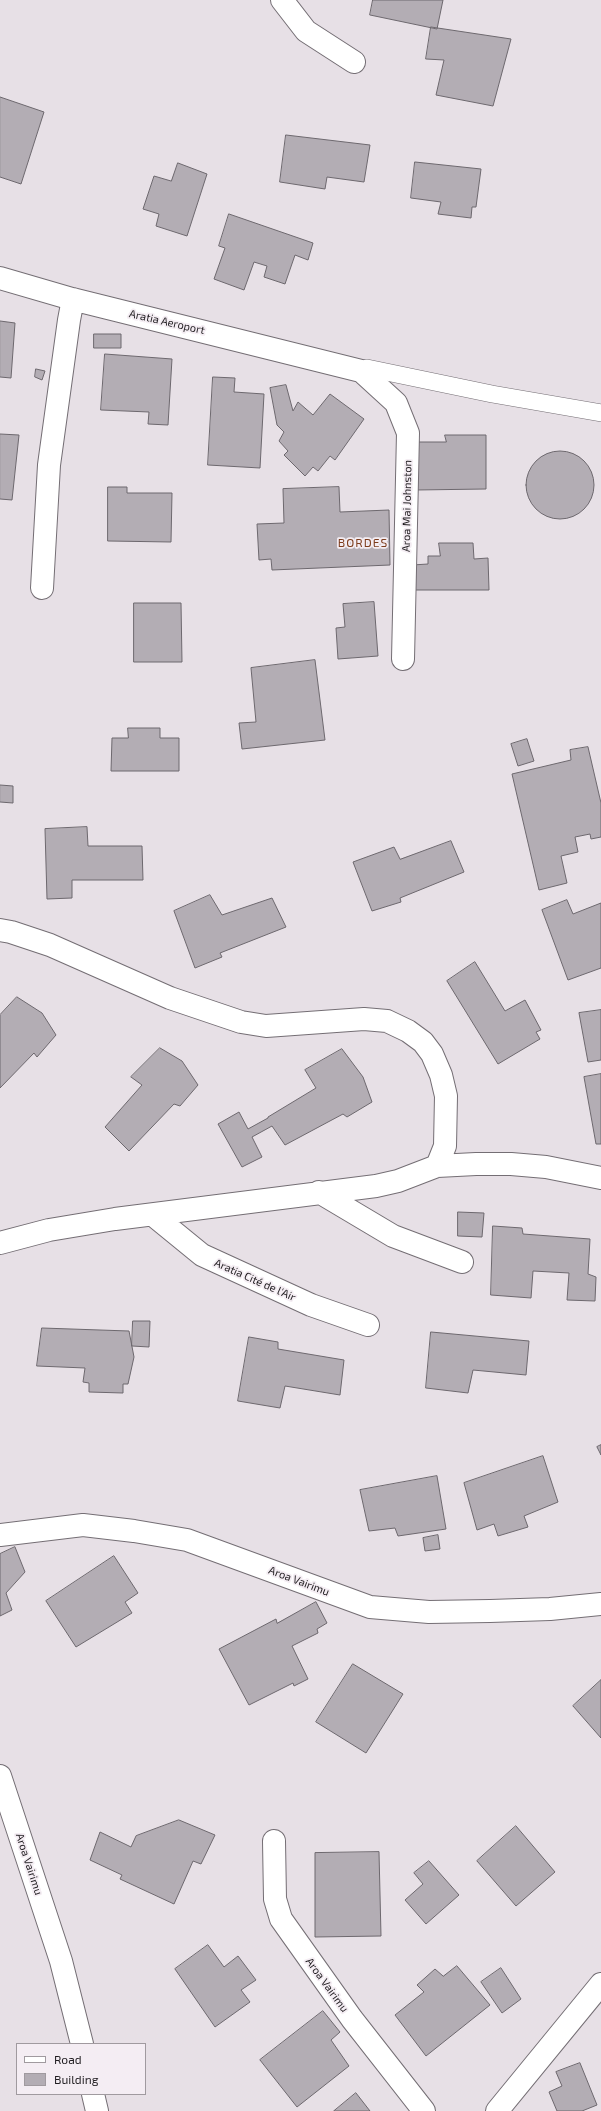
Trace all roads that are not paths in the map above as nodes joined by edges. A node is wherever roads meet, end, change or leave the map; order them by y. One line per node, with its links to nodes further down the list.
1 (282, 0): 2 (street)
2 (354, 62)
3 (0, 278): 4 (street, Aratia Aeroport)
4 (73, 299): 5 (street, Aratia Aeroport); 8 (street)
5 (334, 365): 6 (street, Aroa Mai Johnston)
6 (361, 371): 7 (lane, Aroa Mai Johnston); 9 (street, Aroa Mai Johnston)
7 (601, 413)
8 (42, 588)
9 (403, 659)
10 (0, 930): 11 (street)
11 (437, 1166): 12 (street); 13 (street)
12 (601, 1178)
13 (319, 1192): 14 (street); 16 (street)
14 (153, 1215): 15 (street); 17 (street, Aratia Cité de l'Air)
15 (0, 1243)
16 (462, 1262)
17 (368, 1325)
18 (0, 1535): 19 (street, Aroa Vairimu)
19 (601, 1604)
20 (0, 1776): 23 (street, Aroa Vairimu)
21 (274, 1841): 26 (street, Aroa Vairimu)
22 (601, 1984): 27 (street)
23 (82, 2043)
24 (93, 2095): 25 (street)
25 (97, 2111)
26 (424, 2111)
27 (497, 2111)

